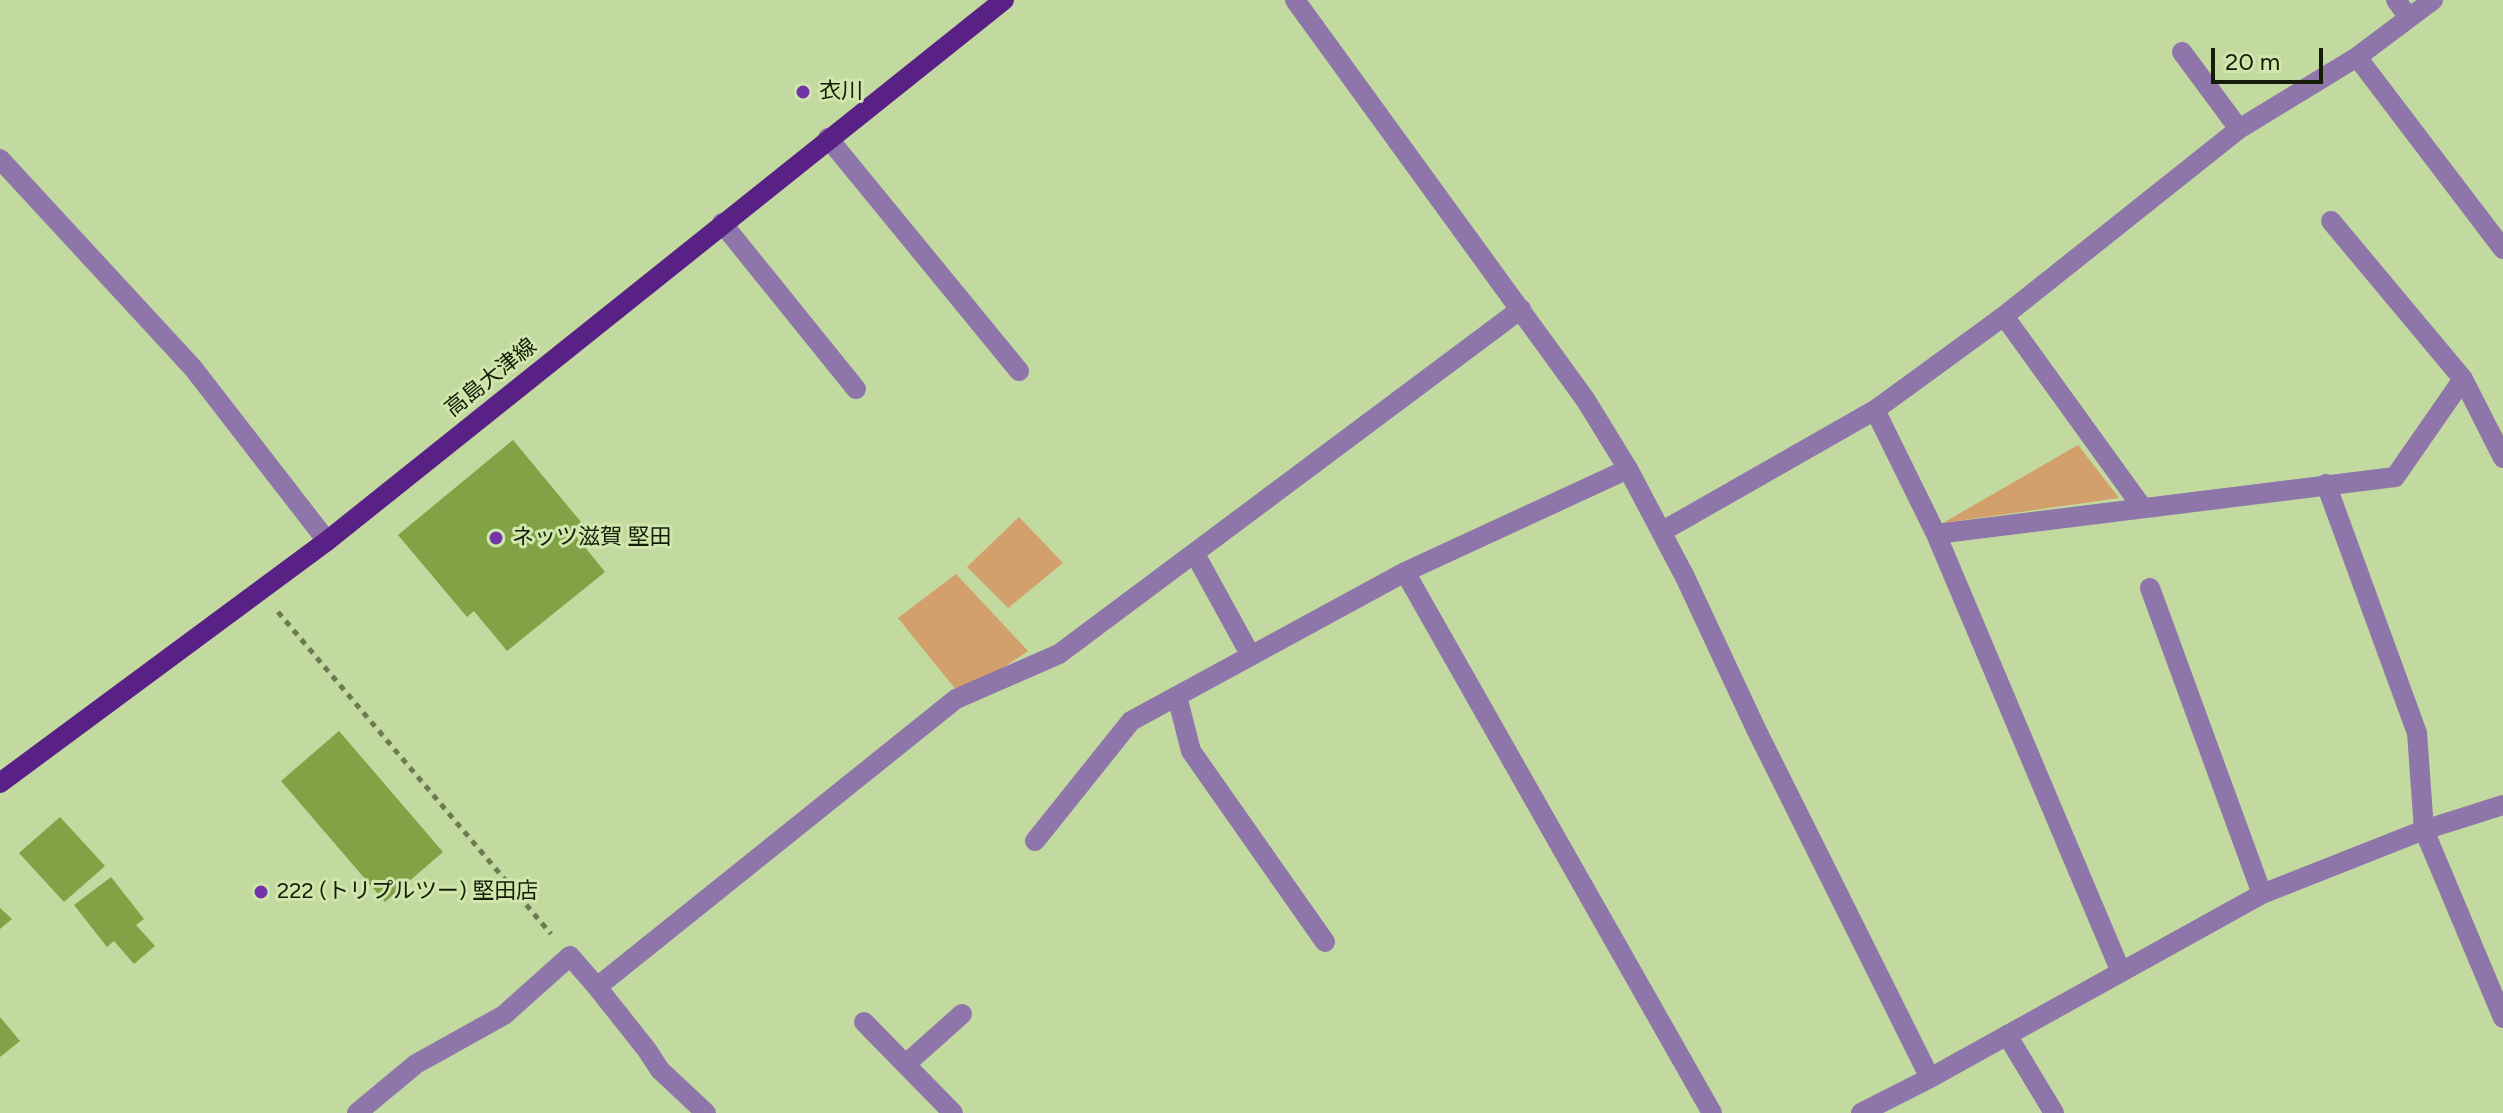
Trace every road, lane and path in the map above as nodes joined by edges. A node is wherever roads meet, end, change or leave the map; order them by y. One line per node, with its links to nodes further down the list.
1 (1004, 0): 9 (main road, 高島大津線)
2 (1295, 0): 14 (street)
3 (2396, 0): 5 (street)
4 (2433, 0): 5 (street)
5 (2409, 18): 7 (street)
6 (2182, 52): 8 (street)
7 (2357, 57): 8 (street); 13 (street)
8 (2239, 129): 15 (street)
9 (828, 138): 12 (main road, 高島大津線); 16 (street)
10 (0, 159): 26 (street)
11 (2331, 221): 17 (street)
12 (722, 223): 18 (street); 26 (main road, 高島大津線)
13 (2503, 249)
14 (1521, 309): 21 (street); 27 (street)
15 (2004, 316): 19 (street); 23 (street)
16 (1019, 371)
17 (2463, 379): 20 (street); 22 (street)
18 (856, 389)
19 (1875, 410): 24 (street); 25 (street)
20 (2503, 458)
21 (1628, 469): 24 (street); 28 (street)
22 (2326, 484): 23 (street); 35 (street)
23 (2142, 507): 25 (street)
24 (1661, 532): 47 (street)
25 (1936, 534): 40 (street)
26 (327, 541): 30 (main road, 高島大津線)
27 (1195, 554): 31 (street); 41 (street)
28 (1405, 572): 31 (street); 51 (street)
29 (2150, 588): 37 (street)
30 (259, 590): 33 (main road, 高島大津線); 39 (path)
31 (1251, 656): 32 (street)
32 (1177, 696): 36 (street); 38 (street)
33 (0, 783)
34 (2503, 805): 35 (street)
35 (2424, 830): 37 (street); 43 (street)
36 (1035, 841)
37 (2262, 894): 40 (street)
38 (1325, 942)
39 (570, 956): 41 (street); 48 (street)
40 (2121, 972): 45 (street)
41 (597, 987): 49 (street)
42 (962, 1014): 46 (street)
43 (2503, 1018)
44 (864, 1022): 46 (street)
45 (2007, 1035): 47 (street); 53 (street)
46 (906, 1064): 50 (street)
47 (1930, 1078): 52 (street)
48 (357, 1113)
49 (706, 1113)
50 (953, 1113)
51 (1712, 1113)
52 (1861, 1113)
53 (2054, 1113)

